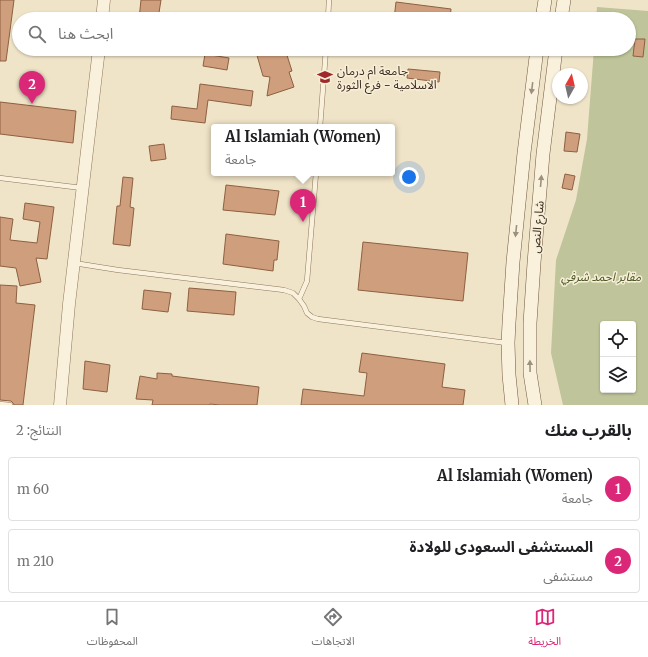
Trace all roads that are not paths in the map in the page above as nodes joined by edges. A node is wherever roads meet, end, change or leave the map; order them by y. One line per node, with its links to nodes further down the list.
1 (104, 0): 5 (street)
2 (329, 0): 6 (lane)
3 (545, 0): 7 (main road)
4 (564, 0): 8 (main road)
5 (103, 12)
6 (328, 12)
7 (543, 12)
8 (562, 12)
9 (97, 56): 16 (street)
10 (325, 56): 13 (lane)
11 (536, 56): 19 (main road, شارع النص, one-way to 19)
12 (555, 56): 24 (main road, شارع النص, one-way to 12)
13 (320, 124)
14 (316, 176): 18 (lane)
15 (0, 178): 16 (lane)
16 (83, 188): 17 (street)
17 (74, 263): 18 (lane); 22 (street)
18 (299, 299): 19 (lane)
19 (508, 343): 23 (main road, شارع النص)
20 (0, 404): 21 (lane)
21 (10, 405)
22 (60, 405)
23 (512, 405)
24 (535, 405)

